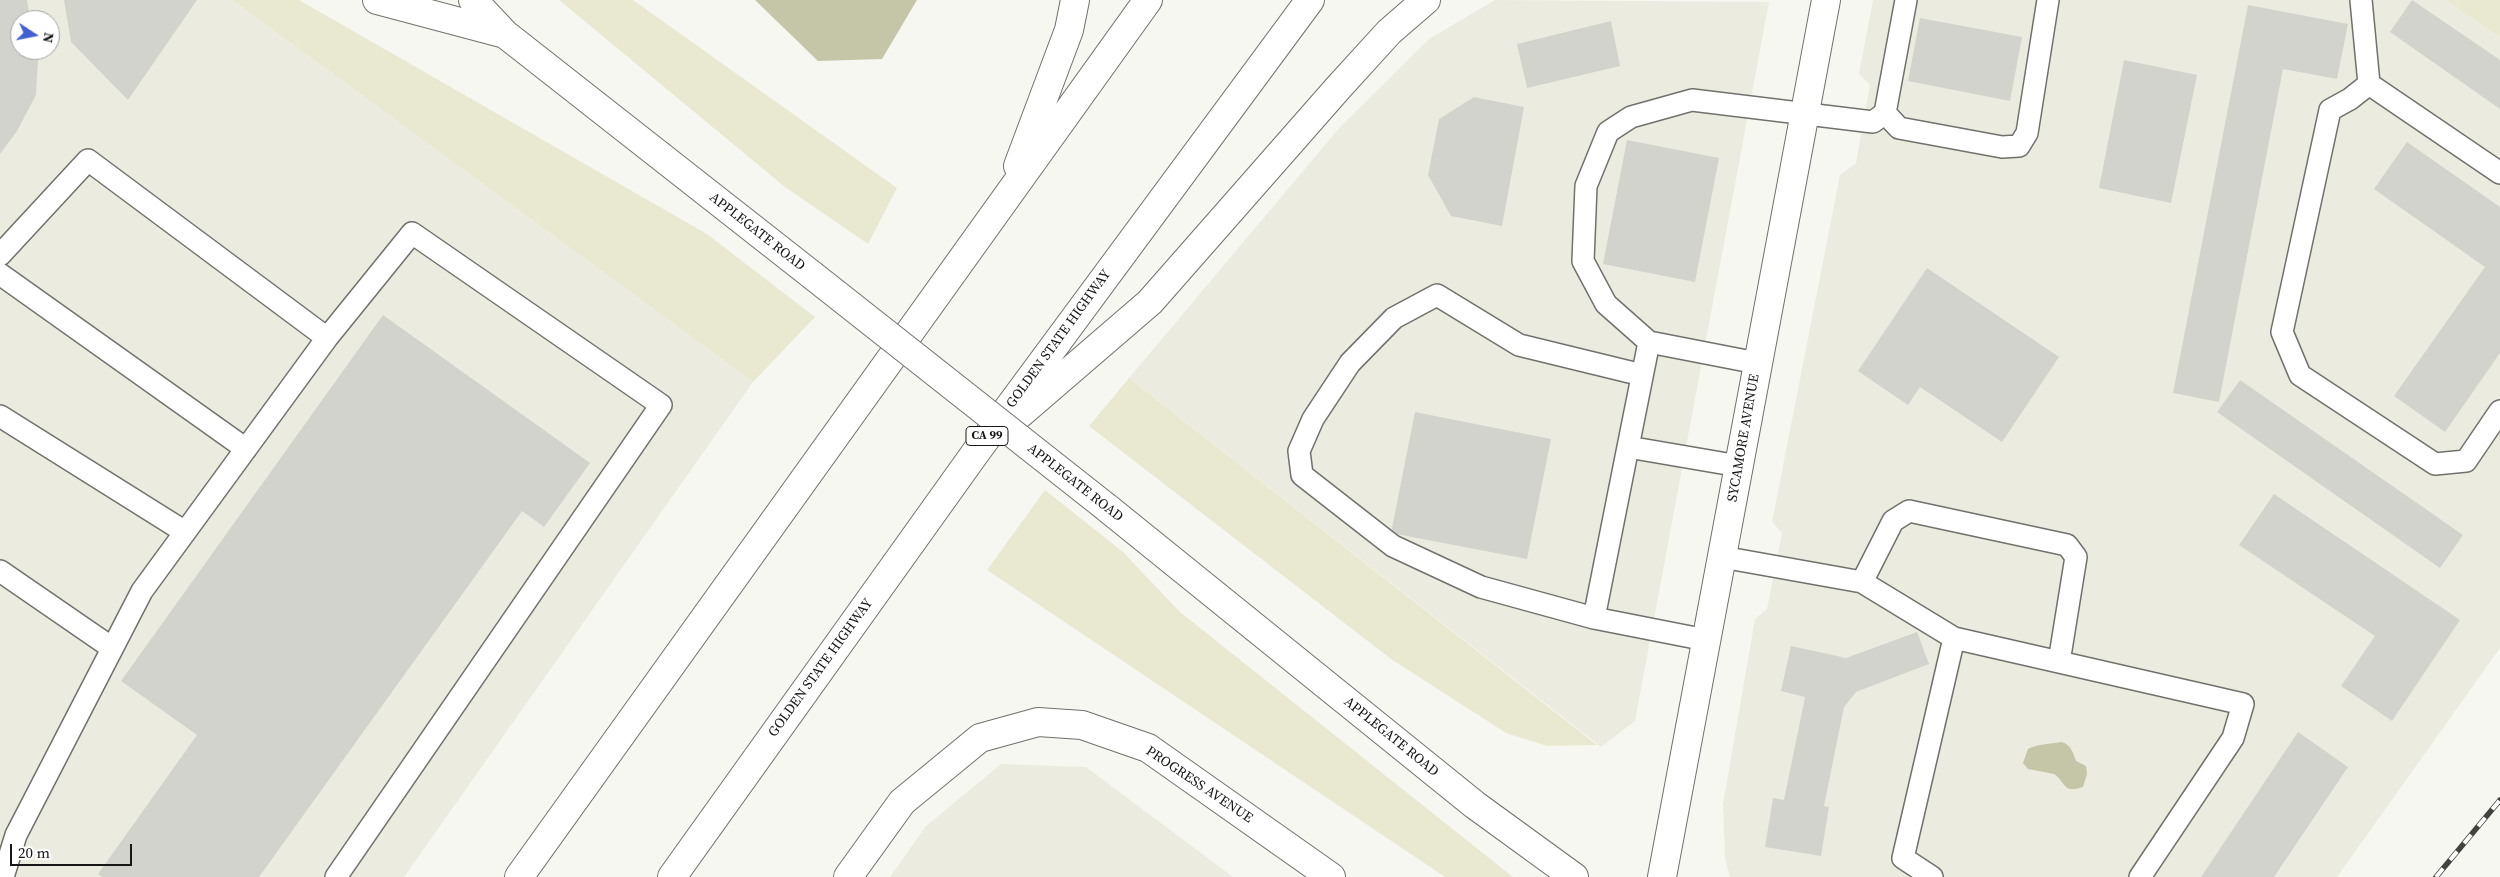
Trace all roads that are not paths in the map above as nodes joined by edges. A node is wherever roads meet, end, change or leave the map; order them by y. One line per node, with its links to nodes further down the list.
1 (377, 0): 11 (main road, APPLEGATE ROAD)
2 (473, 0): 11 (main road, APPLEGATE ROAD)
3 (1075, 0): 16 (main road)
4 (1148, 0): 16 (main road)
5 (1310, 0): 27 (main road, GOLDEN STATE HIGHWAY / CA 99)
6 (1426, 0): 27 (main road)
7 (1826, 0): 14 (main road, SYCAMORE AVENUE)
8 (1906, 0): 13 (lane)
9 (2048, 0): 13 (lane)
10 (2361, 0): 12 (lane)
11 (505, 34): 44 (main road, APPLEGATE ROAD, bridge)
12 (2370, 84): 15 (lane); 23 (lane)
13 (1884, 113): 14 (lane)
14 (1805, 114): 20 (lane); 21 (main road, SYCAMORE AVENUE)
15 (2500, 173)
16 (1004, 204): 40 (main road)
17 (0, 256): 19 (lane)
18 (0, 274): 26 (lane)
19 (327, 338): 26 (lane); 39 (lane)
20 (1649, 342): 21 (lane); 22 (lane)
21 (1757, 363): 28 (main road, SYCAMORE AVENUE)
22 (1642, 374): 25 (lane); 33 (lane)
23 (2500, 411)
24 (0, 416): 29 (lane)
25 (1628, 447): 28 (lane); 33 (lane)
26 (246, 449): 29 (lane)
27 (976, 452): 41 (main road, GOLDEN STATE HIGHWAY / CA 99)
28 (1739, 466): 30 (main road, SYCAMORE AVENUE)
29 (185, 532): 36 (lane)
30 (1722, 557): 32 (lane); 35 (main road, SYCAMORE AVENUE)
31 (0, 571): 36 (lane)
32 (1862, 582): 34 (lane); 37 (lane)
33 (1594, 618): 35 (lane)
34 (1954, 638): 37 (lane); 46 (lane)
35 (1706, 640): 45 (main road, SYCAMORE AVENUE)
36 (112, 648): 38 (lane)
37 (2060, 662): 47 (lane)
38 (3, 877)
39 (336, 877)
40 (519, 877)
41 (672, 877)
42 (848, 877): 43 (main road, PROGRESS AVENUE)
43 (1331, 877)
44 (1574, 877)
45 (1662, 877)
46 (1932, 877)
47 (2140, 877)

